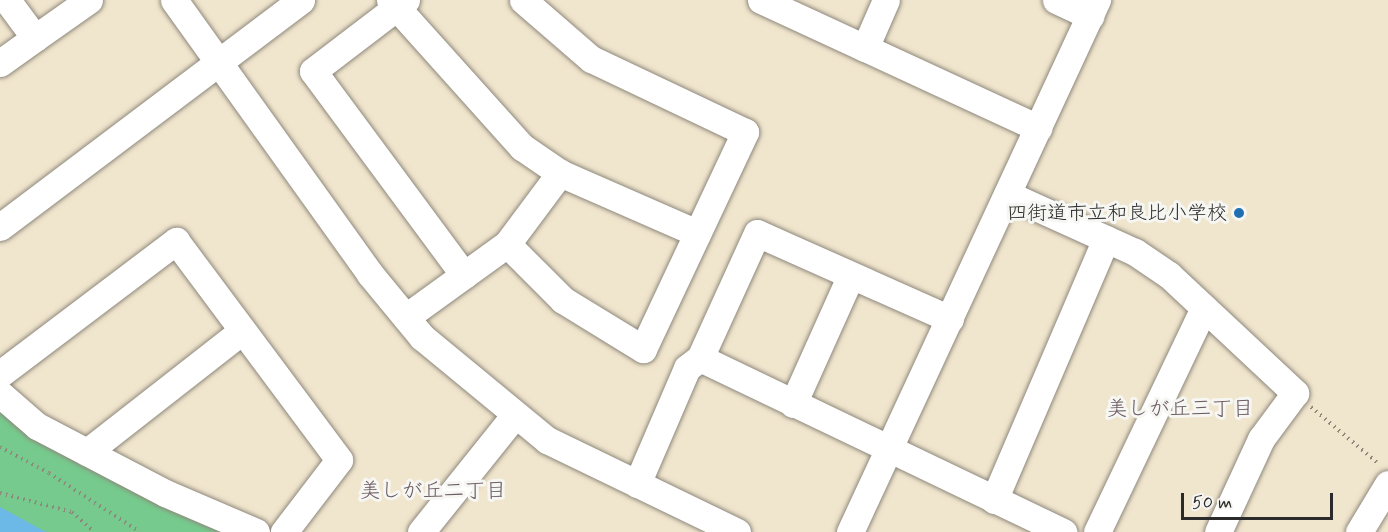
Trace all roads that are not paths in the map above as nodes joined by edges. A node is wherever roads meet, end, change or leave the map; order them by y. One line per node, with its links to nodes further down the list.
1 (7, 0): 11 (street)
2 (89, 0): 11 (street)
3 (174, 0): 13 (street)
4 (301, 0): 13 (street)
5 (523, 0): 19 (street)
6 (761, 0): 12 (street)
7 (886, 0): 12 (street)
8 (1056, 0): 10 (street)
9 (397, 3): 16 (street); 22 (street)
10 (1094, 8): 15 (street)
11 (35, 38): 14 (street)
12 (865, 48): 15 (street)
13 (219, 62): 18 (street); 25 (street)
14 (0, 63)
15 (1038, 128): 17 (street)
16 (560, 173): 19 (street); 21 (street)
17 (1007, 194): 20 (street); 26 (street)
18 (0, 227)
19 (697, 233): 21 (street)
20 (1106, 239): 24 (street); 37 (street)
21 (507, 244): 22 (street)
22 (464, 275): 25 (street)
23 (851, 275): 26 (street); 28 (street); 31 (street)
24 (1204, 308): 44 (street); 45 (street)
25 (406, 317): 32 (street)
26 (950, 319): 33 (street)
27 (242, 331): 29 (street); 34 (street); 40 (street)
28 (700, 358): 31 (street); 35 (street)
29 (0, 374)
30 (0, 394): 34 (street)
31 (794, 404): 33 (street)
32 (514, 416): 35 (street); 38 (street)
33 (889, 451): 37 (street); 42 (street)
34 (87, 452): 39 (street)
35 (637, 484): 41 (street)
36 (1388, 484): 46 (street)
37 (994, 500): 43 (street)
38 (430, 529)
39 (256, 532)
40 (284, 532)
41 (737, 532)
42 (850, 532)
43 (1063, 532)
44 (1097, 532)
45 (1218, 532)
46 (1359, 532)

